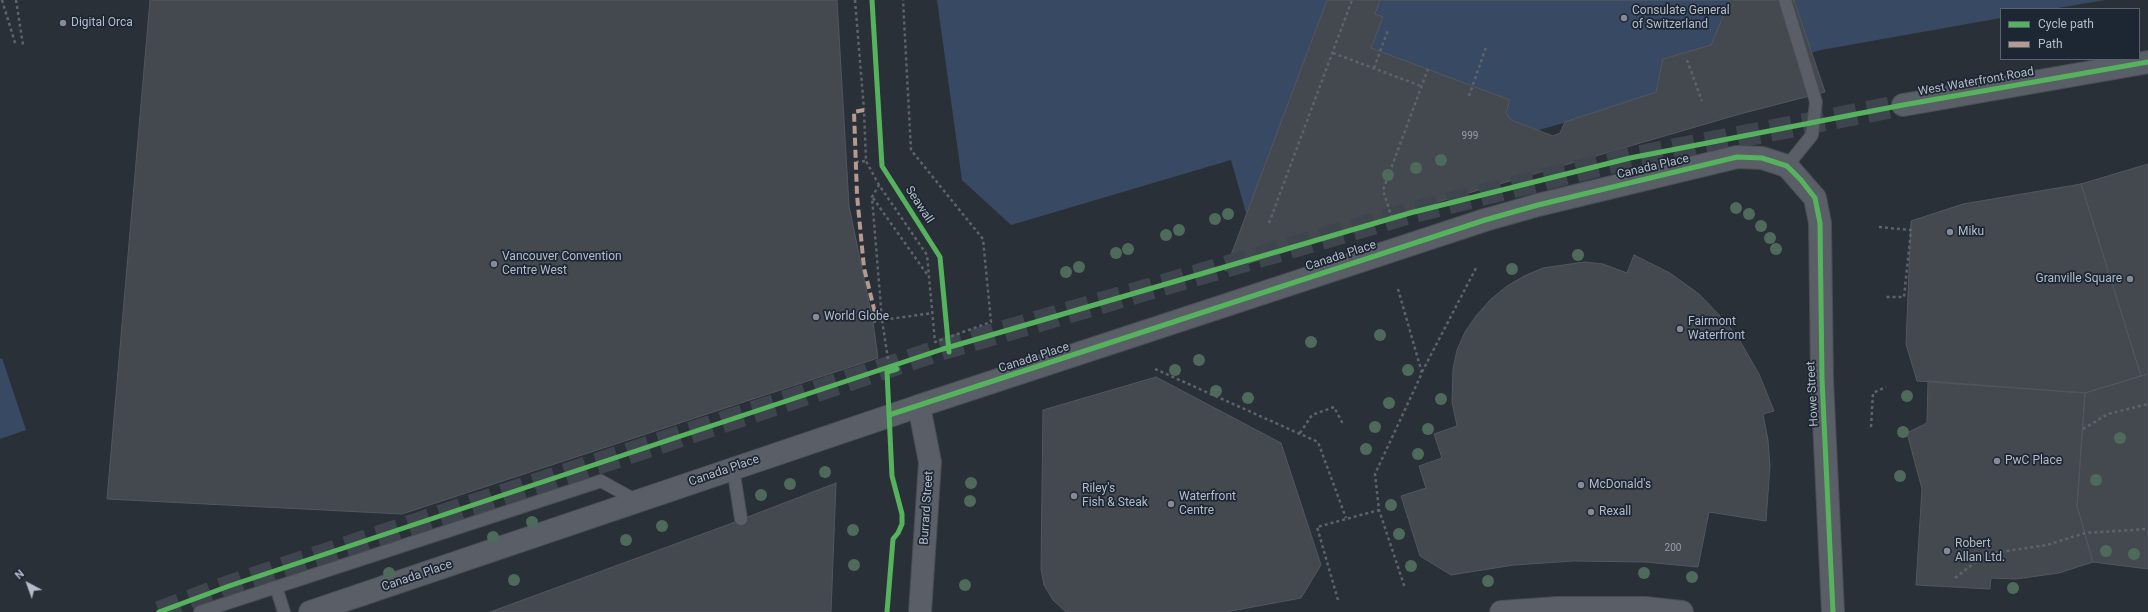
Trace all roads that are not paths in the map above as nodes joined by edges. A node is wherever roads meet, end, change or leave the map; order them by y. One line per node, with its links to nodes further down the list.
1 (1786, 0): 4 (lane)
2 (2148, 62): 3 (street, West Waterfront Road)
3 (1903, 105)
4 (1794, 173): 5 (street, Canada Place); 16 (street, Howe Street)
5 (920, 406): 6 (street, Canada Place); 13 (street, Burrard Street)
6 (733, 468): 7 (street, Canada Place); 8 (lane)
7 (636, 501): 9 (lane); 12 (street, Canada Place)
8 (741, 519)
9 (276, 587): 10 (lane); 11 (lane)
10 (200, 612)
11 (284, 612)
12 (310, 612)
13 (920, 612)
14 (1501, 612): 15 (street)
15 (1682, 612)
16 (1833, 612)

